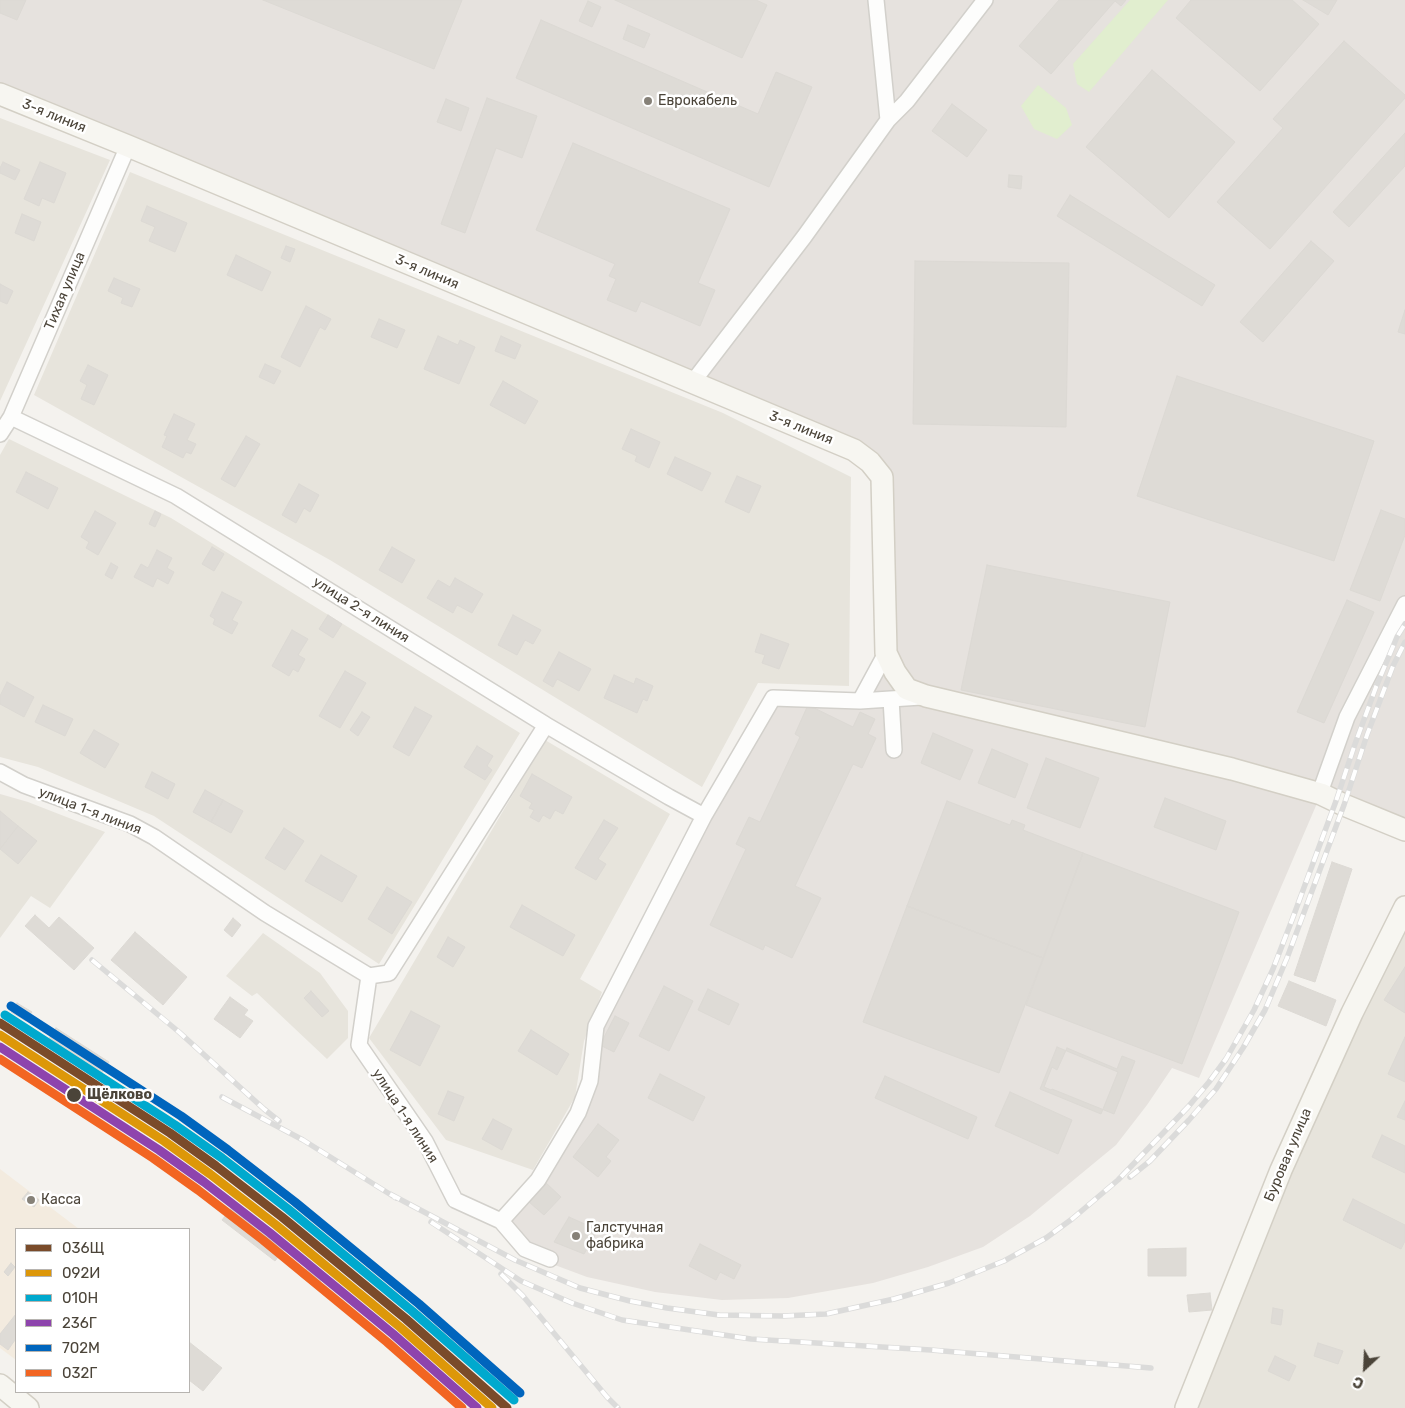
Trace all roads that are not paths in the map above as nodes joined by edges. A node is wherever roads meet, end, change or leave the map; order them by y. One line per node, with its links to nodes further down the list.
1 (876, 0): 4 (street)
2 (985, 0): 4 (street)
3 (0, 94): 5 (street, 3-я линия)
4 (888, 120): 6 (street)
5 (128, 146): 6 (street, 3-я линия); 7 (street, Тихая улица)
6 (692, 383): 10 (street, 3-я линия)
7 (11, 417): 8 (street, Тихая улица); 14 (street, улица 2-я линия)
8 (0, 434)
9 (1405, 604): 17 (street)
10 (886, 653): 11 (street); 13 (street)
11 (926, 696): 12 (street); 17 (street)
12 (891, 699): 13 (street); 15 (street)
13 (860, 701): 18 (street)
14 (546, 724): 18 (street, улица 2-я линия); 21 (street)
15 (894, 750)
16 (0, 772): 21 (street, улица 1-я линия)
17 (1321, 794): 19 (street)
18 (704, 816): 22 (street)
19 (1405, 830)
20 (1405, 908): 26 (street, Буровая улица)
21 (369, 976): 22 (street, улица 1-я линия)
22 (501, 1221): 23 (street)
23 (550, 1259)
24 (0, 1386): 25 (street)
25 (28, 1408)
26 (1186, 1408)

